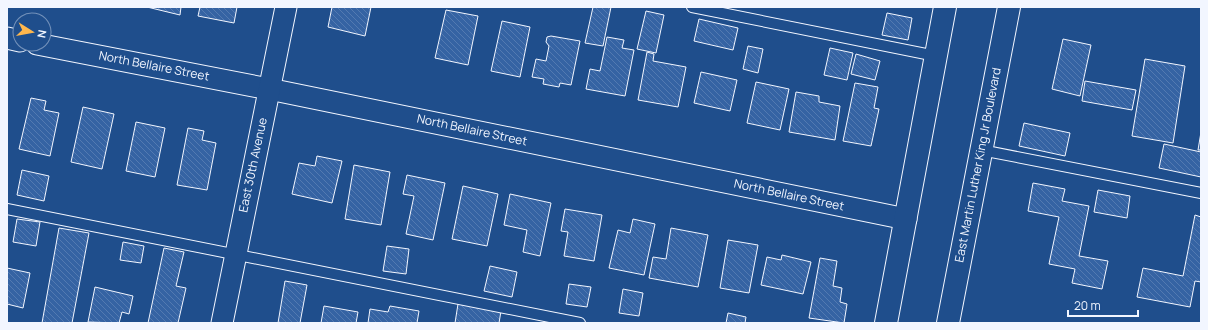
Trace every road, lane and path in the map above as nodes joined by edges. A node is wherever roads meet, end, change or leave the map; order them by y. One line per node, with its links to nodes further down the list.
1 (286, 7): 7 (street, East 30th Avenue)
2 (692, 7): 6 (lane)
3 (945, 7): 6 (main road)
4 (1009, 7): 8 (main road, East Martin Luther King Jr Boulevard)
5 (52, 47): 7 (street, North Bellaire Street)
6 (936, 56): 11 (main road)
7 (269, 89): 11 (street, North Bellaire Street); 12 (street, East 30th Avenue)
8 (981, 150): 9 (lane); 16 (main road, East Martin Luther King Jr Boulevard)
9 (1201, 193)
10 (7, 209): 12 (lane)
11 (906, 219): 15 (main road)
12 (235, 254): 13 (street, East 30th Avenue); 14 (lane)
13 (222, 323)
14 (580, 323)
15 (886, 323)
16 (948, 323)

